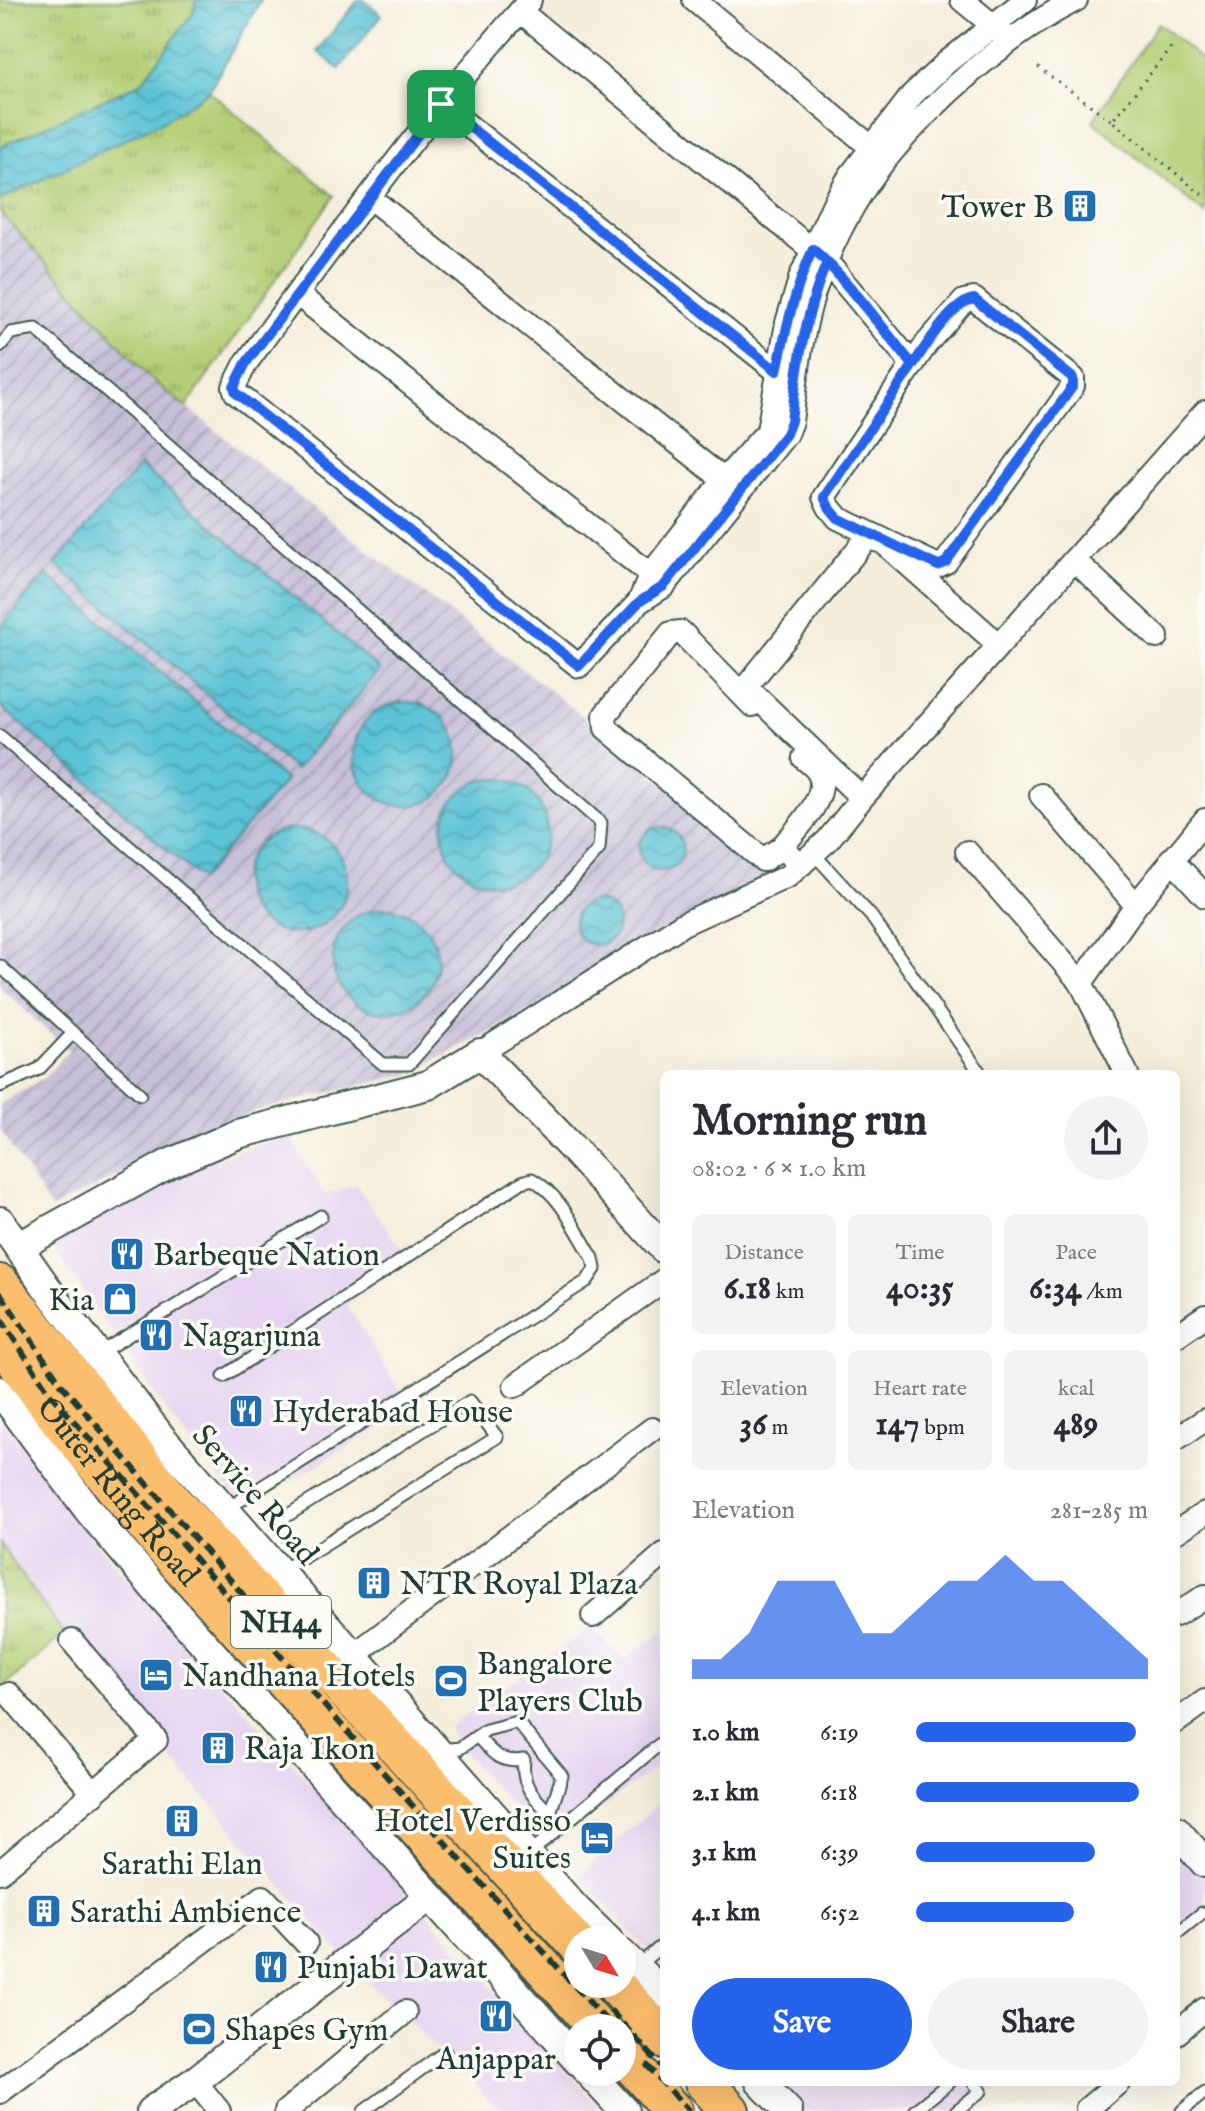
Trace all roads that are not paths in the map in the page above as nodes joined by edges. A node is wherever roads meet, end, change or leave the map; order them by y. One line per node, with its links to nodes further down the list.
1 (694, 0): 9 (street)
2 (962, 0): 6 (street)
3 (1025, 0): 6 (street)
4 (1076, 0): 7 (street)
5 (525, 5): 8 (street); 11 (street)
6 (991, 25): 7 (street); 9 (street)
7 (1011, 40): 11 (street)
8 (441, 104): 10 (street); 15 (street)
9 (871, 147): 11 (street)
10 (369, 197): 12 (street); 17 (street)
11 (820, 255): 14 (street); 15 (street); 17 (street)
12 (297, 294): 19 (street); 19 (street)
13 (0, 346): 22 (lane)
14 (913, 365): 14 (street)
15 (777, 371): 17 (street)
16 (1205, 412): 18 (street)
17 (732, 486): 19 (street)
18 (1074, 560): 20 (street); 21 (street)
19 (657, 580)
20 (1157, 637)
21 (999, 645): 24 (street); 24 (street)
22 (0, 736)
23 (1041, 795): 31 (street)
24 (862, 798): 28 (street)
25 (1205, 820): 29 (street)
26 (781, 848): 26 (street); 28 (street)
27 (967, 852): 33 (street)
28 (807, 859): 35 (street); 36 (lane)
29 (1171, 859): 30 (street); 31 (street)
30 (1205, 896)
31 (1136, 905): 33 (street)
32 (0, 966): 34 (lane)
33 (1081, 983): 37 (street)
34 (73, 1033): 38 (lane); 39 (lane)
35 (480, 1053): 42 (street); 43 (street)
36 (978, 1070)
37 (1125, 1070)
38 (0, 1086)
39 (140, 1094)
40 (321, 1216): 49 (lane)
41 (0, 1221): 43 (street, Service Road)
42 (660, 1245)
43 (18, 1247): 49 (street, Service Road)
44 (660, 1283): 51 (street)
45 (0, 1284): 81 (highway, Outer Ring Road / NH44)
46 (1205, 1316): 47 (street)
47 (1180, 1333)
48 (0, 1340): 88 (highway, Outer Ring Road / NH44)
49 (97, 1354): 56 (street, Service Road)
50 (224, 1376): 56 (lane)
51 (515, 1386)
52 (0, 1391): 78 (street)
53 (1205, 1420): 55 (street)
54 (652, 1429): 65 (street)
55 (1180, 1436)
56 (225, 1510): 60 (street, Service Road)
57 (1205, 1513): 58 (street)
58 (1180, 1529)
59 (660, 1557): 63 (street)
60 (291, 1565): 60 (lane); 65 (street, Service Road)
61 (1205, 1596): 62 (street)
62 (1180, 1612)
63 (593, 1616)
64 (72, 1641): 72 (street)
65 (354, 1655): 71 (street, Service Road)
66 (9, 1694): 72 (street)
67 (1205, 1701): 68 (street)
68 (1180, 1719)
69 (477, 1736): 71 (lane); 73 (lane); 73 (lane)
70 (660, 1744): 75 (lane)
71 (438, 1750): 75 (street, Service Road)
72 (94, 1794): 77 (street)
73 (550, 1813): 75 (lane)
74 (1180, 1835): 76 (street)
75 (528, 1844): 80 (street, Service Road)
76 (1205, 1863)
77 (0, 1872)
78 (430, 1896): 91 (street); 94 (street)
79 (1202, 1913): 82 (lane)
80 (594, 1926)
81 (564, 1930)
82 (1180, 1931)
83 (306, 1943): 101 (street)
84 (660, 1950): 85 (lane)
85 (641, 1976): 89 (highway)
86 (1205, 2009): 90 (street)
87 (405, 2012): 106 (street)
88 (585, 2014)
89 (660, 2028)
90 (1180, 2031)
91 (564, 2045)
92 (445, 2052): 107 (lane)
93 (636, 2070): 109 (highway)
94 (195, 2081): 104 (street); 105 (street)
95 (601, 2086): 108 (street)
96 (708, 2086): 110 (highway)
97 (764, 2086): 111 (street)
98 (945, 2086): 112 (lane)
99 (1114, 2086): 103 (street)
100 (977, 2087): 113 (lane)
101 (0, 2092)
102 (1205, 2092): 114 (lane)
103 (1087, 2109)
104 (151, 2111)
105 (219, 2111)
106 (286, 2111)
107 (364, 2111)
108 (624, 2111)
109 (673, 2111)
110 (730, 2111)
111 (788, 2111)
112 (914, 2111)
113 (956, 2111)
114 (1182, 2111)

